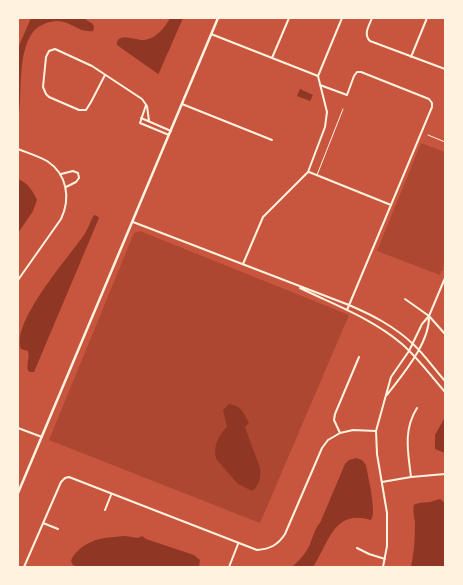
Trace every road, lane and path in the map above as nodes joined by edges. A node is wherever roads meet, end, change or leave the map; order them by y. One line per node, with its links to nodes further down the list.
1 (218, 18): 6 (street)
2 (289, 18): 8 (street)
3 (342, 18): 11 (street)
4 (372, 18): 7 (street)
5 (427, 18): 7 (street)
6 (211, 34): 8 (street); 13 (street)
7 (411, 57): 9 (street)
8 (272, 58): 11 (street)
9 (445, 69)
10 (104, 74): 10 (street); 14 (street)
11 (318, 76): 12 (street)
12 (320, 85): 24 (street); 28 (street)
13 (182, 104): 18 (street); 21 (street)
14 (146, 105): 16 (street); 17 (street)
15 (343, 109): 26 (lane)
16 (142, 118): 17 (street); 19 (street)
17 (149, 121): 18 (street)
18 (171, 131): 19 (street)
19 (169, 135): 29 (street)
20 (428, 135): 22 (lane)
21 (272, 140)
22 (445, 142)
23 (18, 149): 25 (street)
24 (308, 172): 26 (street); 30 (street)
25 (60, 174): 27 (street); 27 (street)
26 (317, 176): 28 (street)
27 (66, 187): 32 (street)
28 (391, 205): 35 (street)
29 (133, 222): 30 (street); 51 (street)
30 (243, 264): 33 (street)
31 (445, 278): 37 (street)
32 (18, 280)
33 (286, 282): 35 (street); 36 (street)
34 (405, 299): 37 (street)
35 (349, 305): 36 (street); 39 (street)
36 (347, 310): 41 (street)
37 (429, 316): 38 (street); 39 (street); 40 (street)
38 (445, 334)
39 (413, 344): 40 (street); 41 (street)
40 (418, 350): 42 (street); 44 (street)
41 (409, 351): 42 (street); 46 (street)
42 (414, 356): 45 (street); 46 (street)
43 (359, 357): 50 (street)
44 (445, 381)
45 (445, 392)
46 (386, 396): 49 (street)
47 (417, 408): 53 (street)
48 (18, 428): 51 (street)
49 (376, 431): 50 (street); 54 (street)
50 (340, 433): 60 (street)
51 (42, 437): 55 (street)
52 (445, 474): 53 (street)
53 (411, 477): 54 (street)
54 (382, 482): 62 (street)
55 (18, 491)
56 (111, 495): 57 (street); 58 (street); 60 (street)
57 (105, 510)
58 (43, 523): 59 (street); 63 (street)
59 (58, 529)
60 (238, 544): 64 (street)
61 (357, 548): 62 (street)
62 (385, 558): 65 (street)
63 (24, 567)
64 (229, 567)
65 (383, 567)

